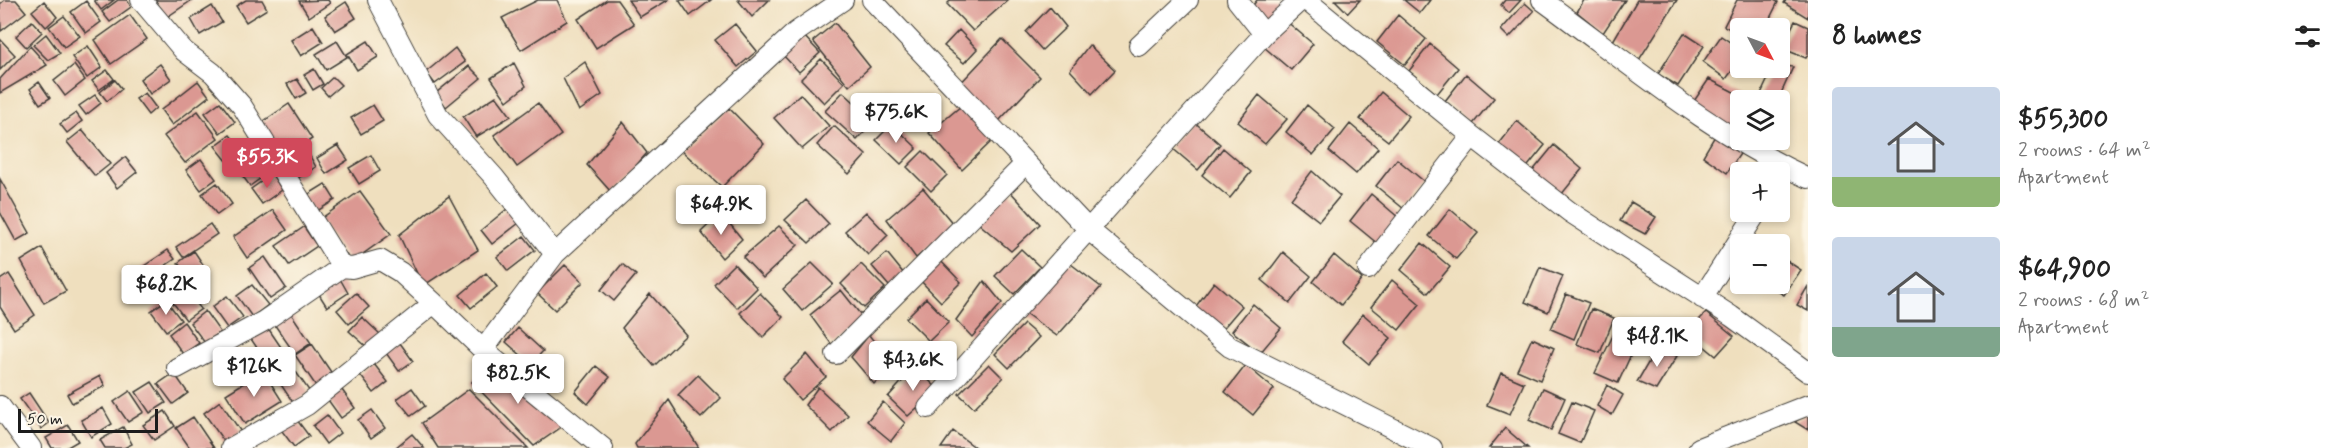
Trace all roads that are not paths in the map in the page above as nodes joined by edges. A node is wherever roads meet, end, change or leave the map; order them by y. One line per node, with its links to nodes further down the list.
1 (141, 0): 20 (street)
2 (378, 0): 19 (street)
3 (843, 0): 19 (street)
4 (872, 0): 14 (street)
5 (1188, 0): 11 (street)
6 (1237, 0): 10 (street)
7 (1301, 0): 10 (street)
8 (1306, 0): 12 (street)
9 (1542, 0): 13 (street)
10 (1264, 34): 18 (street)
11 (1139, 46)
12 (1472, 136): 21 (street); 22 (street)
13 (1766, 162)
14 (1026, 163): 18 (street); 25 (street)
15 (1790, 175): 16 (street)
16 (1808, 178)
17 (1751, 222): 22 (street)
18 (1089, 230): 30 (street); 34 (street)
19 (555, 254): 24 (street)
20 (342, 267): 23 (street); 26 (street)
21 (1368, 269)
22 (1702, 298): 27 (street)
23 (434, 303): 24 (street); 32 (street)
24 (483, 350): 33 (street)
25 (836, 354)
26 (177, 368)
27 (1808, 372)
28 (1808, 405): 35 (street)
29 (0, 406): 31 (street)
30 (928, 408)
31 (31, 448)
32 (231, 448)
33 (603, 448)
34 (1432, 448)
35 (1699, 448)

